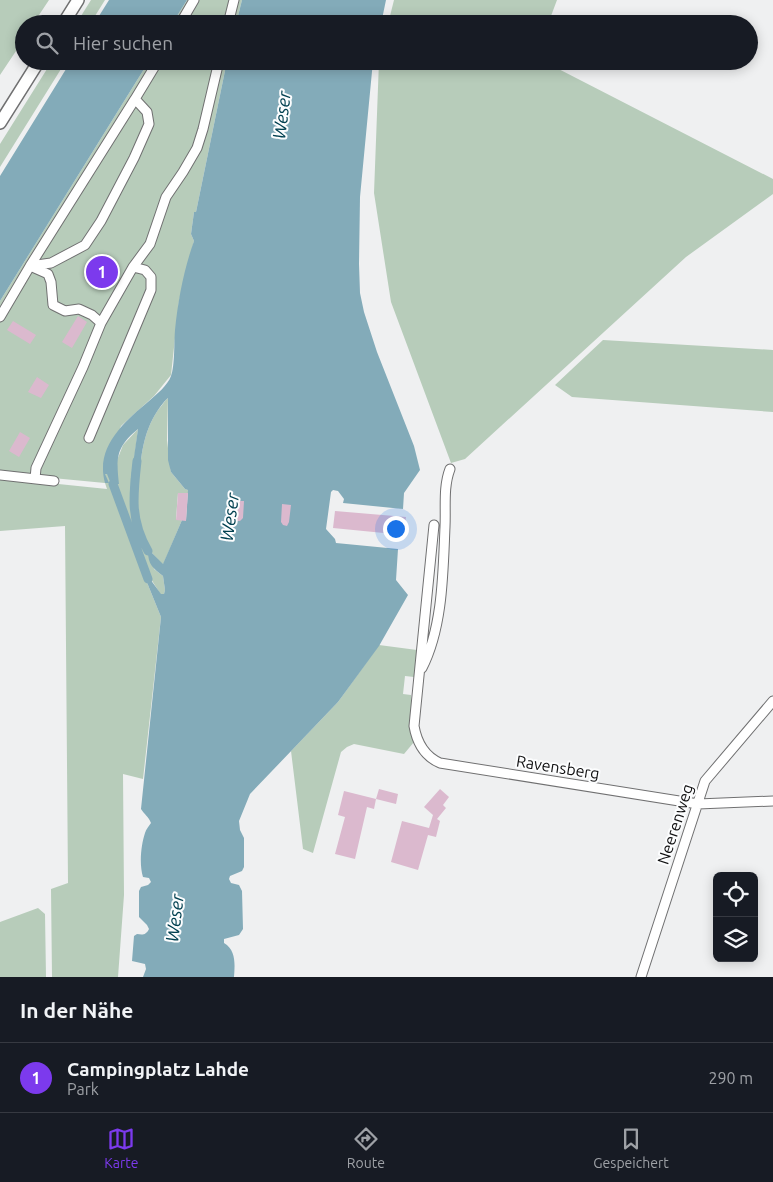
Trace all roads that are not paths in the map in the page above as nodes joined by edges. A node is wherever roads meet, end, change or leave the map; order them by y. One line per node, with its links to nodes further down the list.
1 (78, 0): 4 (main road)
2 (194, 0): 5 (street)
3 (234, 0): 6 (street)
4 (69, 15)
5 (185, 15)
6 (230, 15)
7 (33, 70): 11 (main road)
8 (153, 70): 10 (street)
9 (217, 70): 13 (street)
10 (135, 99): 12 (street); 12 (street)
11 (0, 123)
12 (30, 266): 14 (street); 15 (street)
13 (133, 267): 15 (street); 16 (street)
14 (0, 317)
15 (101, 323): 19 (street)
16 (89, 438)
17 (450, 469): 22 (street)
18 (0, 475): 19 (street)
19 (36, 479): 20 (street)
20 (54, 481)
21 (434, 525): 22 (street, Ravensberg)
22 (420, 673): 25 (street, Ravensberg)
23 (773, 701): 25 (street, Neerenweg)
24 (773, 801): 25 (street, Ravensberg)
25 (698, 804): 26 (street, Neerenweg)
26 (641, 977)

